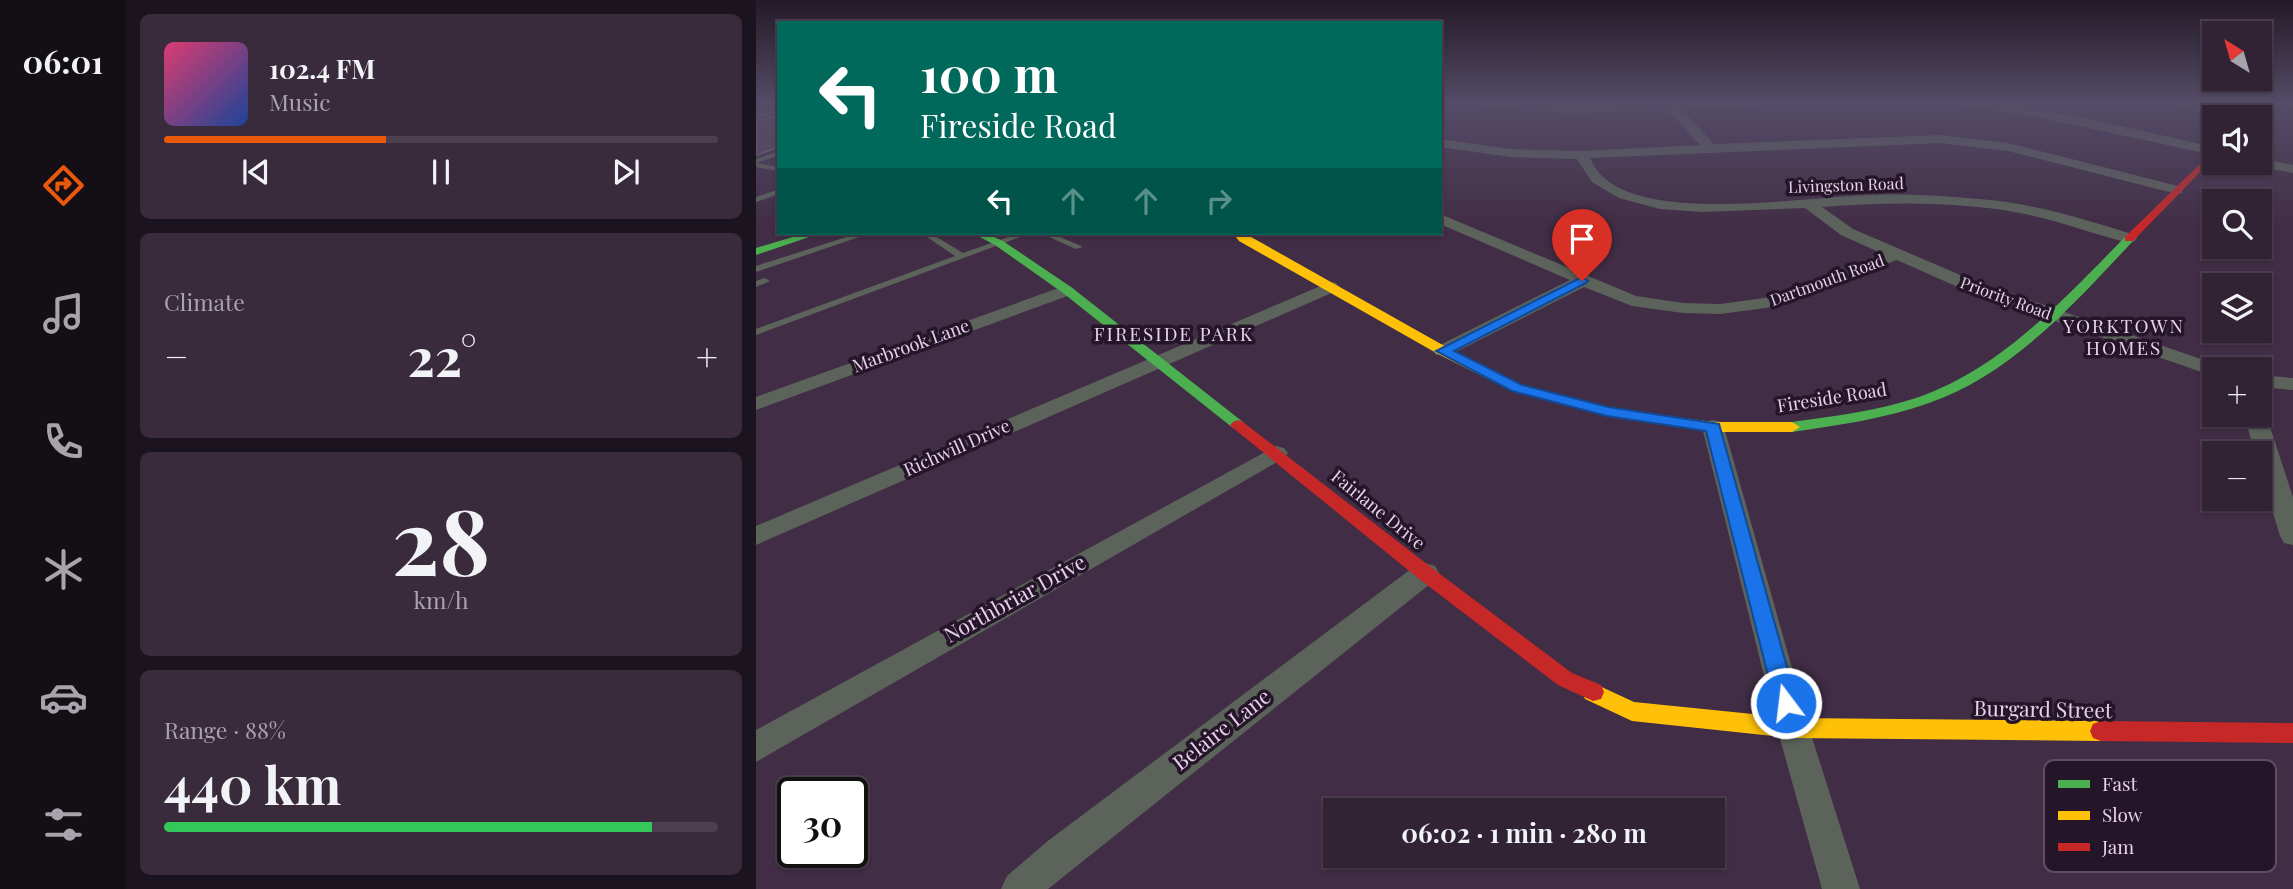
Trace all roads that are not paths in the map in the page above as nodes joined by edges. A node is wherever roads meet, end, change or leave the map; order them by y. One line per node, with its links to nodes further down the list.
1 (1450, 144): 9 (street)
2 (1707, 144): 6 (street)
3 (1794, 144): 6 (street)
4 (1982, 144): 15 (street)
5 (2180, 144): 7 (street)
6 (1711, 149): 9 (street)
7 (2202, 149)
8 (777, 155): 10 (lane)
9 (1581, 155): 18 (street, Livingston Road)
10 (756, 163): 13 (lane)
11 (2202, 164): 15 (main road, Fireside Road)
12 (2272, 165): 14 (street)
13 (777, 168)
14 (2293, 169)
15 (2177, 190): 29 (main road, Fireside Road)
16 (777, 192): 17 (lane)
17 (756, 200)
18 (1808, 203): 29 (street, Livingston Road); 33 (street, Priority Road)
19 (1442, 219): 36 (street, Dartmouth Road)
20 (777, 232): 28 (main road)
21 (810, 235): 32 (main road)
22 (861, 235): 35 (lane)
23 (928, 235): 34 (lane)
24 (981, 235): 30 (main road, Fairlane Drive)
25 (1021, 235): 30 (lane)
26 (1049, 235): 31 (lane)
27 (1239, 235): 37 (main road, Fireside Road)
28 (756, 238)
29 (2129, 238): 39 (main road, Fireside Road)
30 (999, 243): 34 (lane); 38 (main road, Fairlane Drive)
31 (1079, 247)
32 (756, 252)
33 (1895, 255): 36 (street, Dartmouth Road); 39 (street, Priority Road)
34 (961, 256): 40 (lane)
35 (756, 269)
36 (1582, 281): 41 (street)
37 (1330, 287): 41 (main road, Fireside Road); 42 (street, Richwill Drive)
38 (1067, 290): 42 (main road, Fairlane Drive); 46 (street, Marbrook Lane)
39 (2054, 316): 43 (street, Priority Road); 47 (main road, Fireside Road)
40 (756, 332)
41 (1443, 351): 47 (main road, Fireside Road)
42 (1157, 360): 49 (main road, Fairlane Drive); 51 (street, Richwill Drive)
43 (2202, 366)
44 (2272, 382): 45 (street)
45 (2293, 384)
46 (756, 404)
47 (1713, 427): 53 (street)
48 (2259, 427): 50 (street)
49 (1276, 453): 52 (main road, Fairlane Drive); 55 (street, Northbriar Drive)
50 (2293, 536)
51 (756, 537)
52 (1426, 573): 53 (main road, Fairlane Drive); 56 (street, Belaire Lane)
53 (1793, 728): 54 (main road, Burgard Street); 57 (street)
54 (2293, 733)
55 (756, 747)
56 (1020, 889)
57 (1841, 889)

